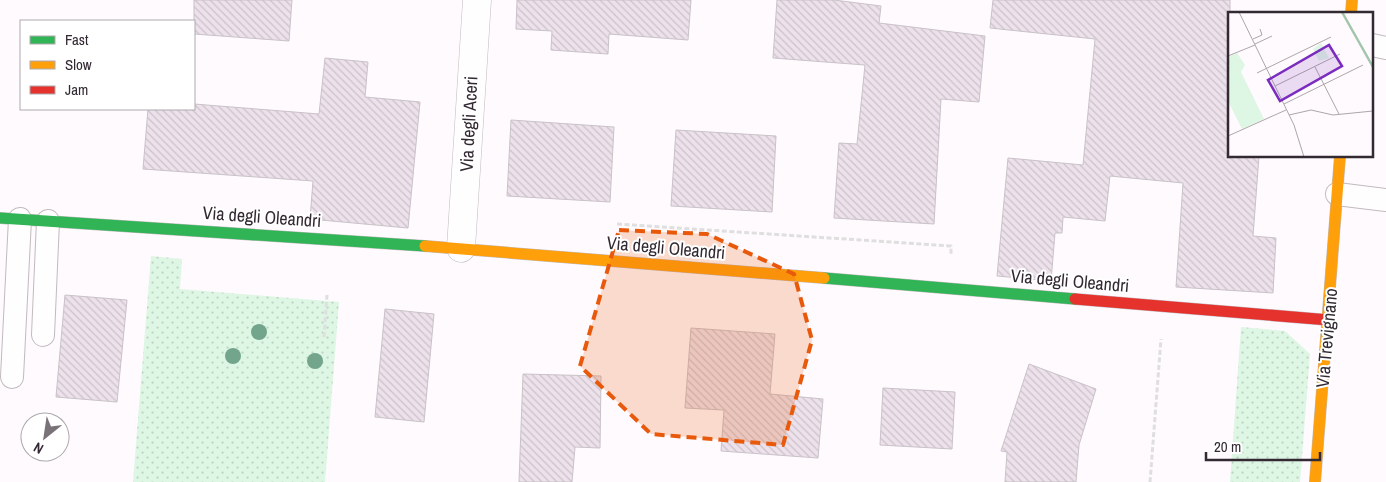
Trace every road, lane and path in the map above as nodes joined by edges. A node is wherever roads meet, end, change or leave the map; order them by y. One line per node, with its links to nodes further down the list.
1 (477, 0): 8 (street, Via degli Aceri)
2 (1340, 158): 3 (street, Via Trevignano)
3 (1337, 194): 4 (lane); 11 (street, Via Trevignano)
4 (1386, 200)
5 (10, 218): 6 (street, Via degli Oleandri); 15 (lane)
6 (48, 221): 8 (street, Via degli Oleandri); 13 (lane)
7 (613, 224): 9 (path)
8 (461, 248): 9 (street, Via degli Oleandri)
9 (950, 289): 11 (street, Via degli Oleandri)
10 (327, 295): 14 (path)
11 (1329, 320): 17 (street, Via Trevignano)
12 (1161, 332): 16 (path)
13 (43, 335)
14 (324, 337)
15 (12, 377)
16 (1150, 482)
17 (1315, 482)

